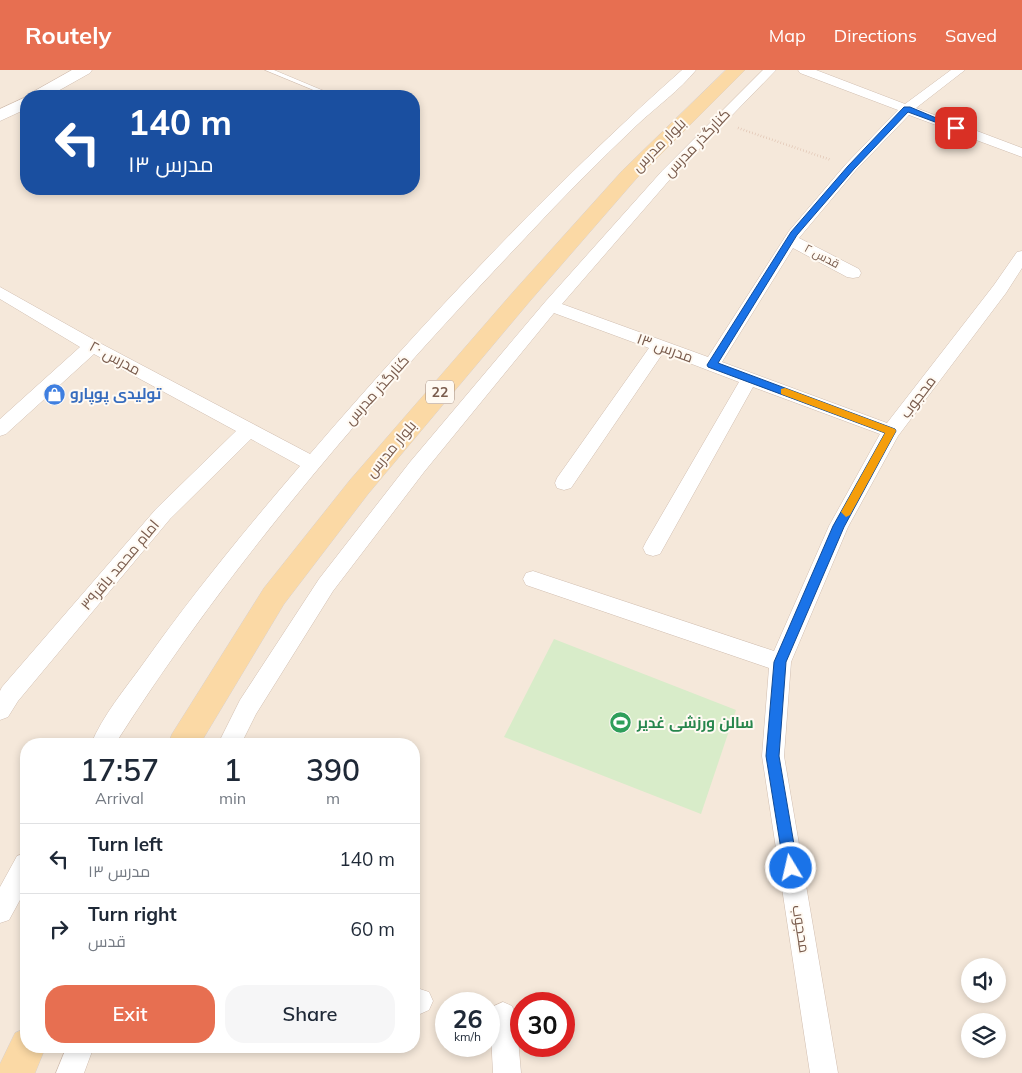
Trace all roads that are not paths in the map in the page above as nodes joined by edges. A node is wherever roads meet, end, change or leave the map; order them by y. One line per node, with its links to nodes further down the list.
1 (84, 70): 8 (street)
2 (268, 70): 9 (lane)
3 (690, 70): 26 (street, کنارگذر مدرس)
4 (736, 70): 33 (main road, بلوار مدرس / 22)
5 (770, 70): 18 (street, کنارگذر مدرس)
6 (804, 70): 11 (street)
7 (959, 70): 11 (street)
8 (48, 90)
9 (318, 90)
10 (20, 105): 12 (street)
11 (907, 109): 13 (street); 14 (street)
12 (0, 116)
13 (1022, 153)
14 (790, 240): 16 (street, قدس ۲); 21 (street)
15 (1022, 256): 25 (street, محجوب)
16 (853, 273)
17 (0, 292): 19 (street, مدرس ۲۰)
18 (551, 306): 20 (street, مدرس ۱۳); 34 (street, کنارگذر مدرس)
19 (92, 346): 23 (street); 24 (street, مدرس ۲۰)
20 (659, 346): 21 (street, مدرس ۱۳); 27 (street)
21 (712, 365): 22 (street, مدرس ۱۳)
22 (749, 379): 25 (street, مدرس ۱۳); 28 (street)
23 (0, 429)
24 (250, 429): 26 (street, مدرس ۲۰); 31 (street, امام محمد باقر۳۹)
25 (891, 431): 30 (street, محجوب)
26 (311, 463): 32 (street, کنارگذر مدرس)
27 (564, 483)
28 (653, 548)
29 (532, 579): 30 (street)
30 (780, 662): 43 (street, محجوب)
31 (3, 698)
32 (106, 738)
33 (187, 738)
34 (232, 738)
35 (20, 876): 36 (street)
36 (0, 911)
37 (503, 1015): 42 (street)
38 (25, 1053): 40 (main road)
39 (78, 1053): 41 (street)
40 (15, 1073)
41 (70, 1073)
42 (507, 1073)
43 (824, 1073)

